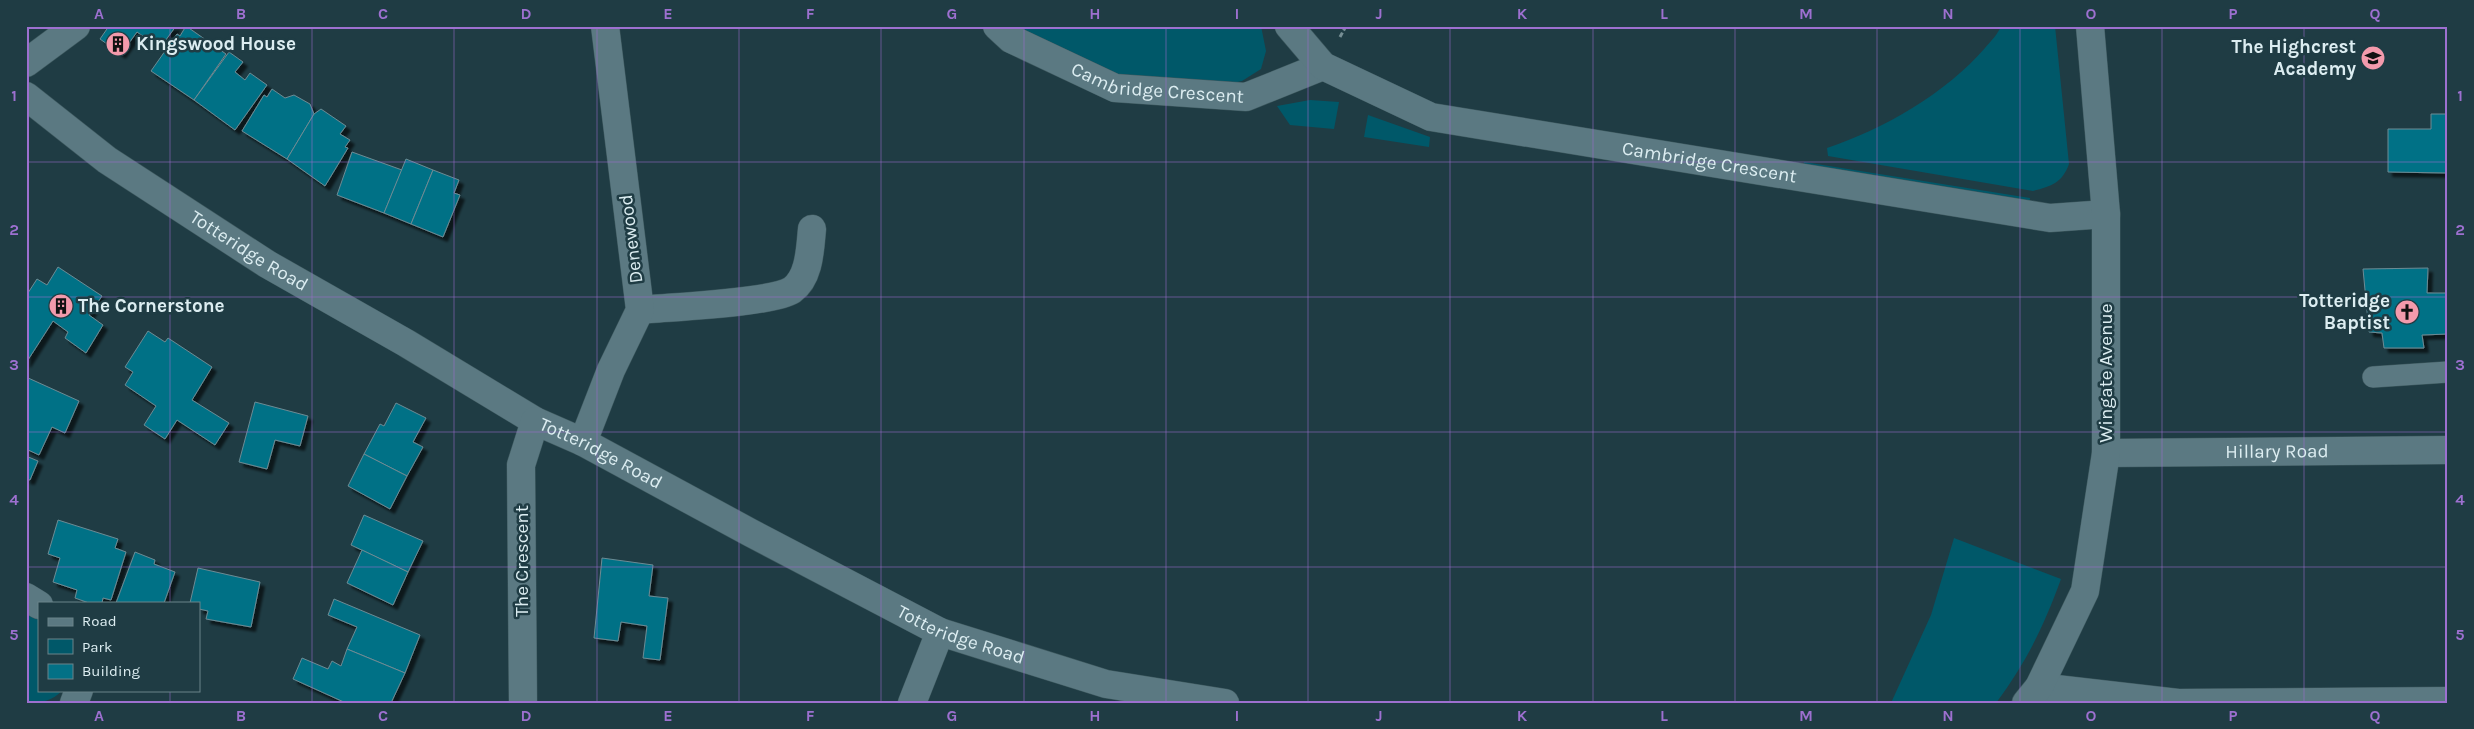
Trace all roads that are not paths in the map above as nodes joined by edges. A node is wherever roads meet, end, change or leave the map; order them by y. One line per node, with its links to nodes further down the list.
1 (76, 26): 6 (street)
2 (605, 26): 11 (street, Denewood)
3 (998, 26): 7 (street, Cambridge Crescent)
4 (1289, 26): 7 (street, Cambridge Crescent)
5 (2090, 26): 9 (street, Wingate Avenue)
6 (26, 63)
7 (1323, 66): 9 (street, Cambridge Crescent)
8 (28, 103): 14 (street, Totteridge Road)
9 (2106, 214): 17 (street, Wingate Avenue)
10 (812, 229): 11 (street)
11 (640, 310): 15 (street, Denewood)
12 (2448, 372): 13 (lane)
13 (2372, 377)
14 (535, 421): 15 (street, Totteridge Road); 23 (street, The Crescent)
15 (583, 442): 20 (street, Totteridge Road)
16 (2448, 450): 17 (street, Hillary Road)
17 (2106, 453): 21 (street, Wingate Avenue)
18 (26, 597): 19 (street)
19 (38, 604)
20 (940, 632): 24 (street); 25 (street, Totteridge Road)
21 (2032, 695): 22 (street)
22 (2448, 701)
23 (523, 703)
24 (912, 703)
25 (1224, 703)

